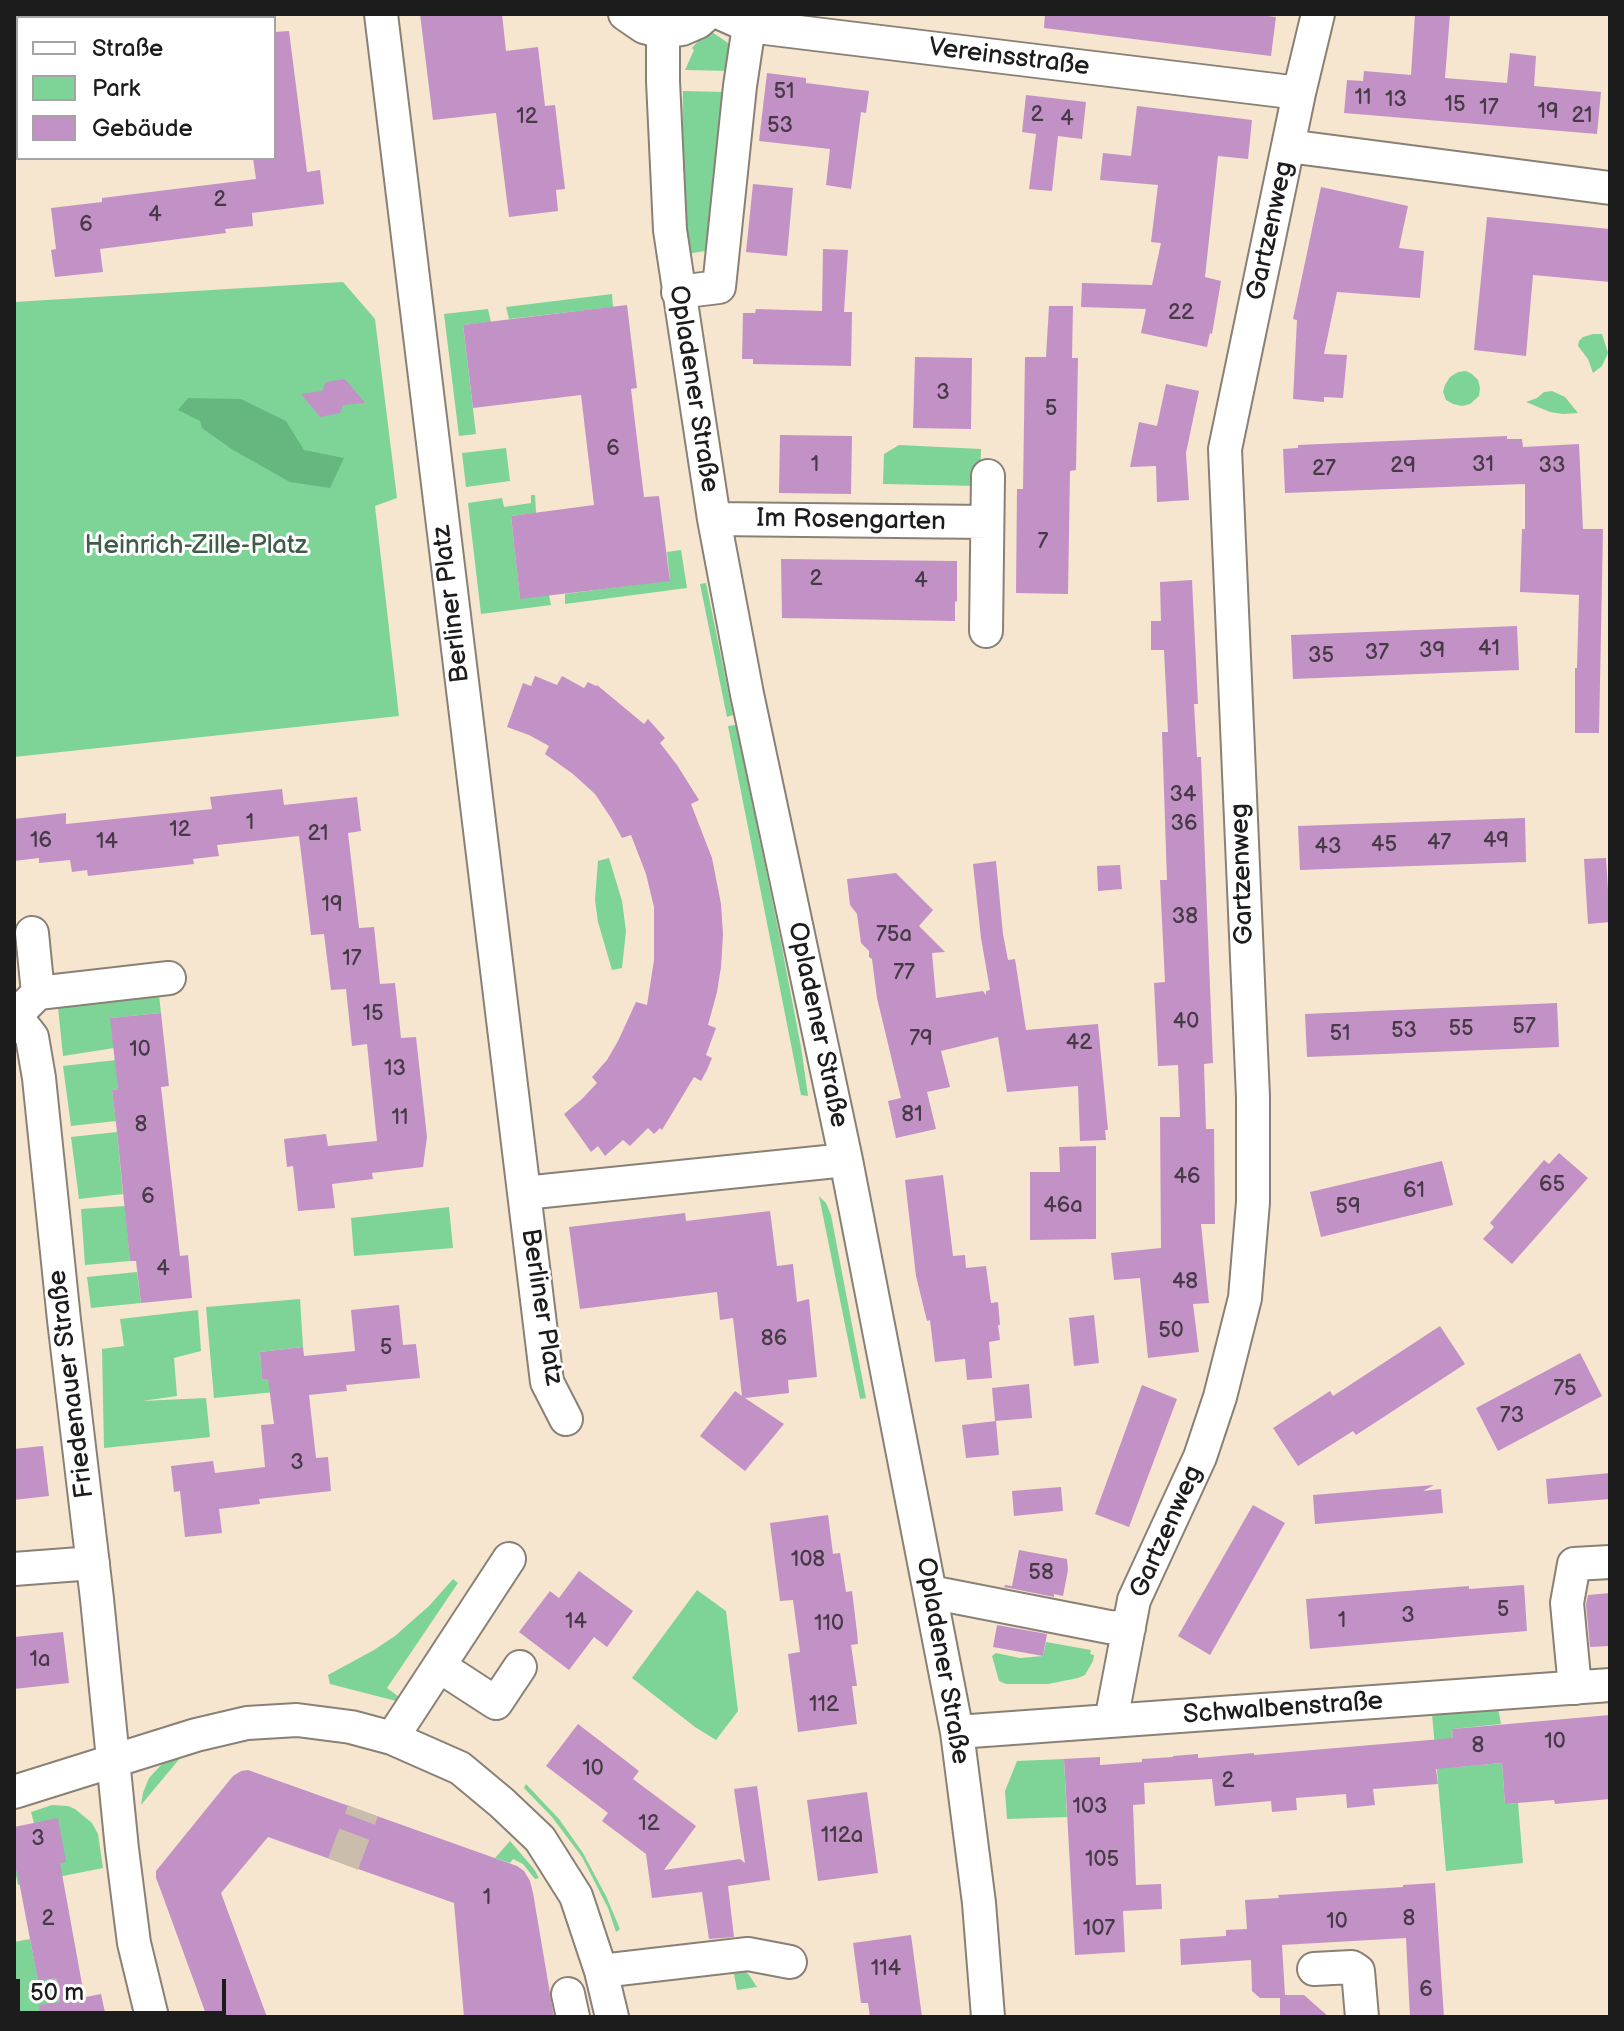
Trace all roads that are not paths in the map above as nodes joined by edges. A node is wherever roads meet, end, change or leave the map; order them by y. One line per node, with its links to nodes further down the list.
1 (381, 14): 19 (street, Berliner Platz)
2 (625, 14): 6 (street)
3 (707, 14): 6 (street)
4 (1318, 14): 7 (street, Gartzenweg)
5 (736, 20): 7 (street, Vereinsstraße); 10 (street)
6 (663, 32): 10 (street, Opladener Straße)
7 (1299, 93): 8 (street, Gartzenweg)
8 (1288, 146): 9 (street); 26 (street, Gartzenweg)
9 (1610, 188)
10 (678, 292): 12 (street, Opladener Straße)
11 (988, 476): 13 (street)
12 (714, 519): 13 (street, Im Rosengarten); 18 (street, Opladener Straße)
13 (987, 522): 14 (street)
14 (986, 631)
15 (32, 933): 17 (street)
16 (169, 978): 17 (street)
17 (23, 1007): 23 (street, Friedenauer Straße)
18 (846, 1160): 19 (street, Berliner Platz); 25 (street, Opladener Straße)
19 (524, 1193): 20 (street, Berliner Platz)
20 (566, 1419)
21 (509, 1559): 27 (street)
22 (1610, 1562): 30 (street)
23 (93, 1563): 24 (street); 34 (street, Friedenauer Straße)
24 (14, 1569)
25 (930, 1592): 26 (street); 32 (street, Opladener Straße)
26 (1129, 1628): 31 (street, Gartzenweg)
27 (439, 1666): 28 (street); 33 (street)
28 (520, 1667)
29 (1610, 1685): 30 (street, Schwalbenstraße)
30 (1575, 1688): 31 (street, Schwalbenstraße)
31 (1111, 1721): 32 (street, Schwalbenstraße)
32 (957, 1732): 41 (street, Opladener Straße)
33 (392, 1738): 34 (street); 38 (street)
34 (112, 1762): 35 (street); 39 (street, Friedenauer Straße)
35 (14, 1792)
36 (790, 1962): 38 (street)
37 (1314, 1969): 42 (street)
38 (601, 1971): 40 (street)
39 (152, 2017)
40 (612, 2017)
41 (988, 2017)
42 (1362, 2017)

